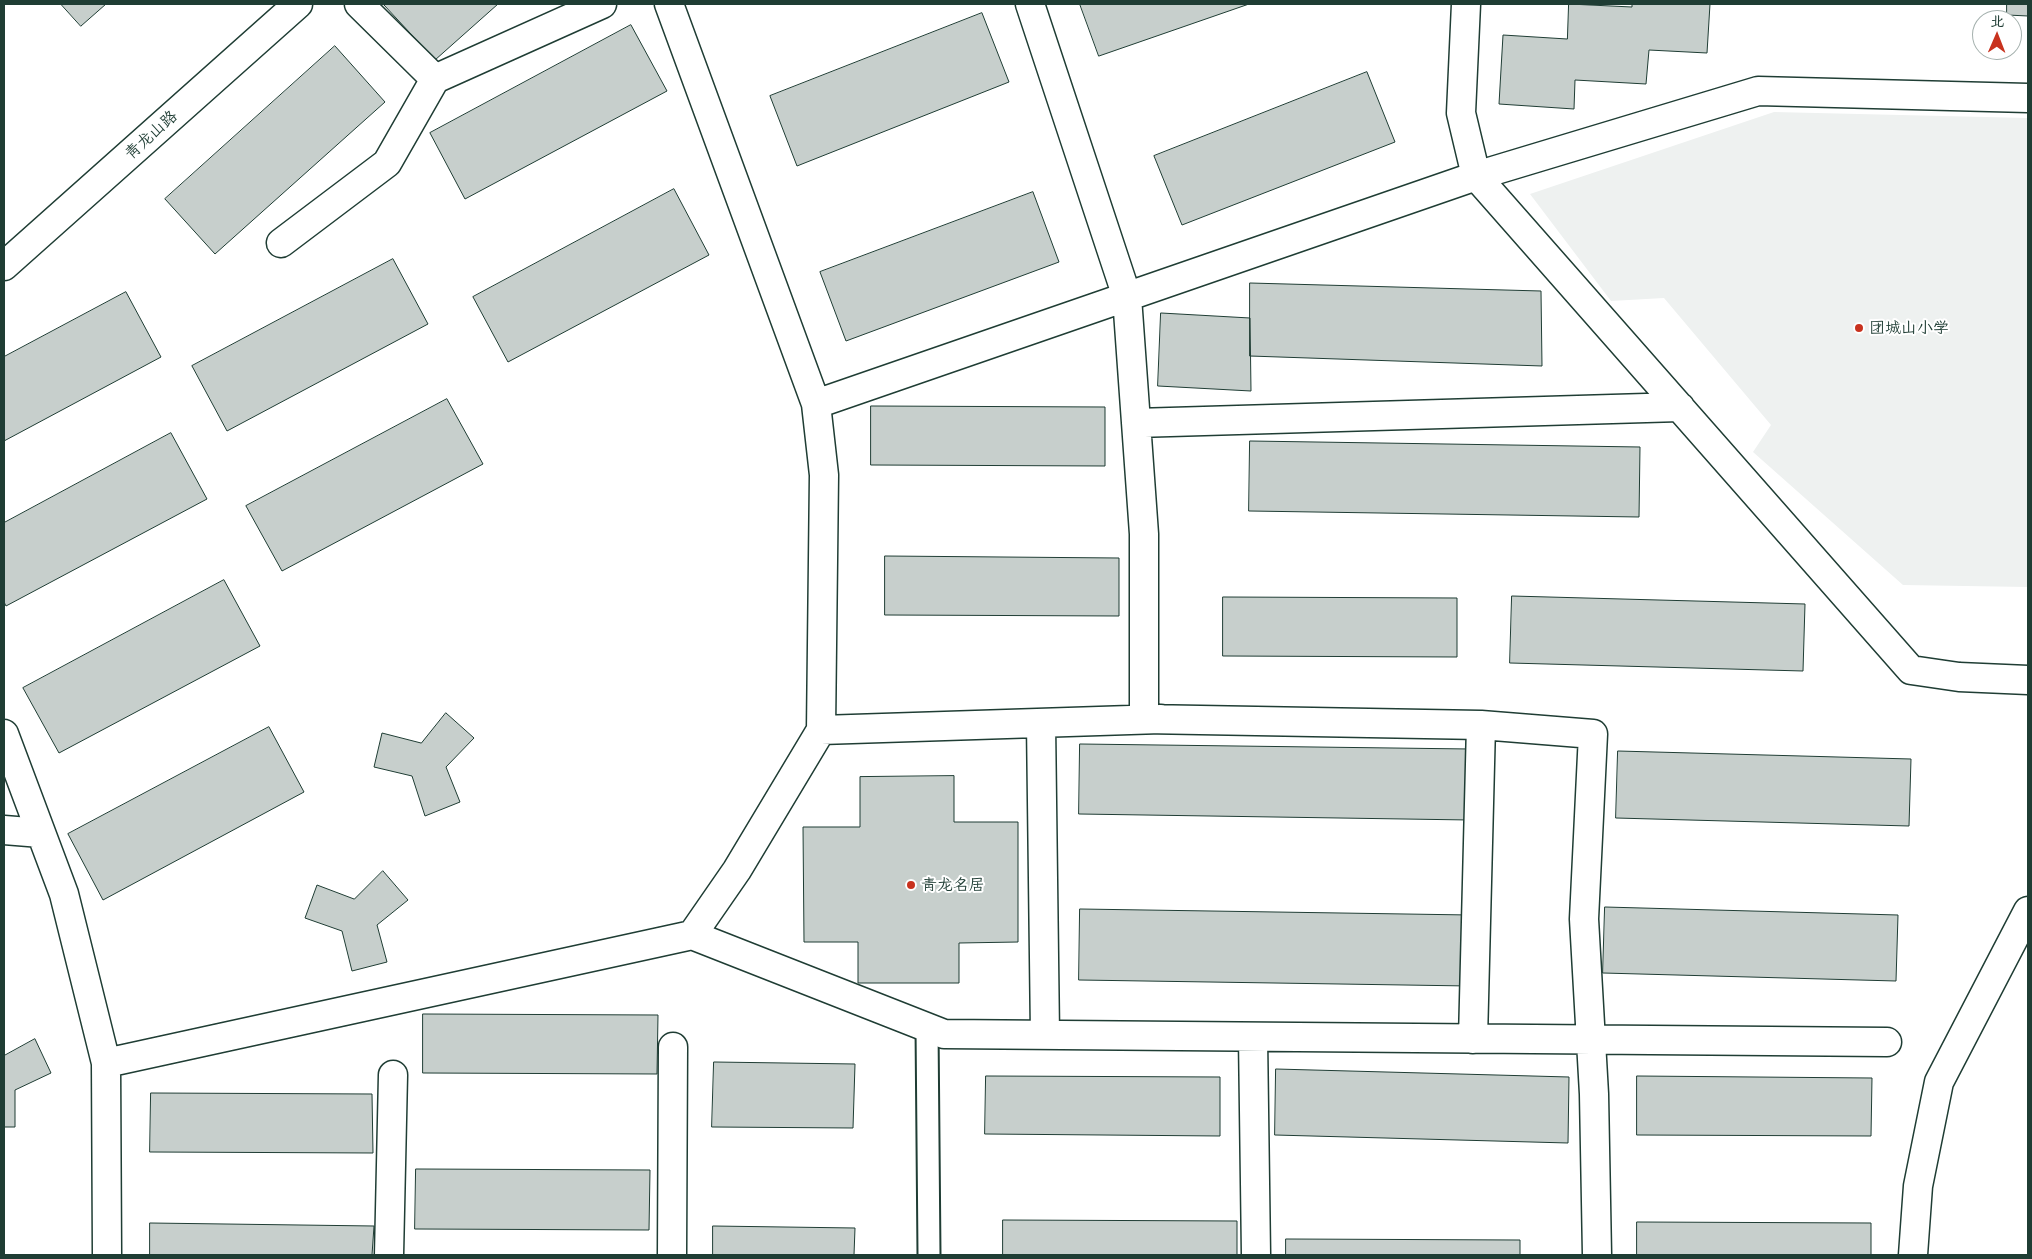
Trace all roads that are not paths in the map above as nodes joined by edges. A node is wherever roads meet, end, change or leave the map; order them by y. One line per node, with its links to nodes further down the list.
1 (298, 4): 11 (street, 青龙山路)
2 (359, 4): 7 (street)
3 (602, 4): 7 (street)
4 (668, 4): 13 (street)
5 (1030, 4): 12 (street)
6 (1466, 4): 9 (street)
7 (435, 79): 10 (street)
8 (2028, 98): 9 (street)
9 (1476, 176): 12 (street); 14 (street)
10 (281, 243)
11 (4, 266)
12 (1126, 297): 13 (street); 15 (street)
13 (816, 404): 20 (street)
14 (1680, 407): 15 (street); 16 (street)
15 (1136, 423): 17 (street)
16 (2028, 680)
17 (1161, 719): 18 (street); 19 (street)
18 (1041, 723): 20 (street); 27 (street)
19 (1481, 725): 29 (street); 30 (street)
20 (821, 730): 25 (street)
21 (4, 734): 23 (street)
22 (4, 830): 23 (street)
23 (41, 833): 33 (street)
24 (2028, 911): 41 (street)
25 (692, 935): 26 (street); 33 (street)
26 (927, 1027): 27 (street); 38 (street)
27 (1045, 1035): 28 (street)
28 (1253, 1037): 29 (street); 39 (street)
29 (1472, 1039): 30 (street)
30 (1590, 1040): 31 (street); 40 (street)
31 (1887, 1042)
32 (673, 1047): 37 (street)
33 (106, 1062): 35 (street)
34 (392, 1075): 36 (street)
35 (108, 1255)
36 (389, 1255)
37 (672, 1255)
38 (929, 1255)
39 (1256, 1255)
40 (1597, 1255)
41 (1913, 1255)

